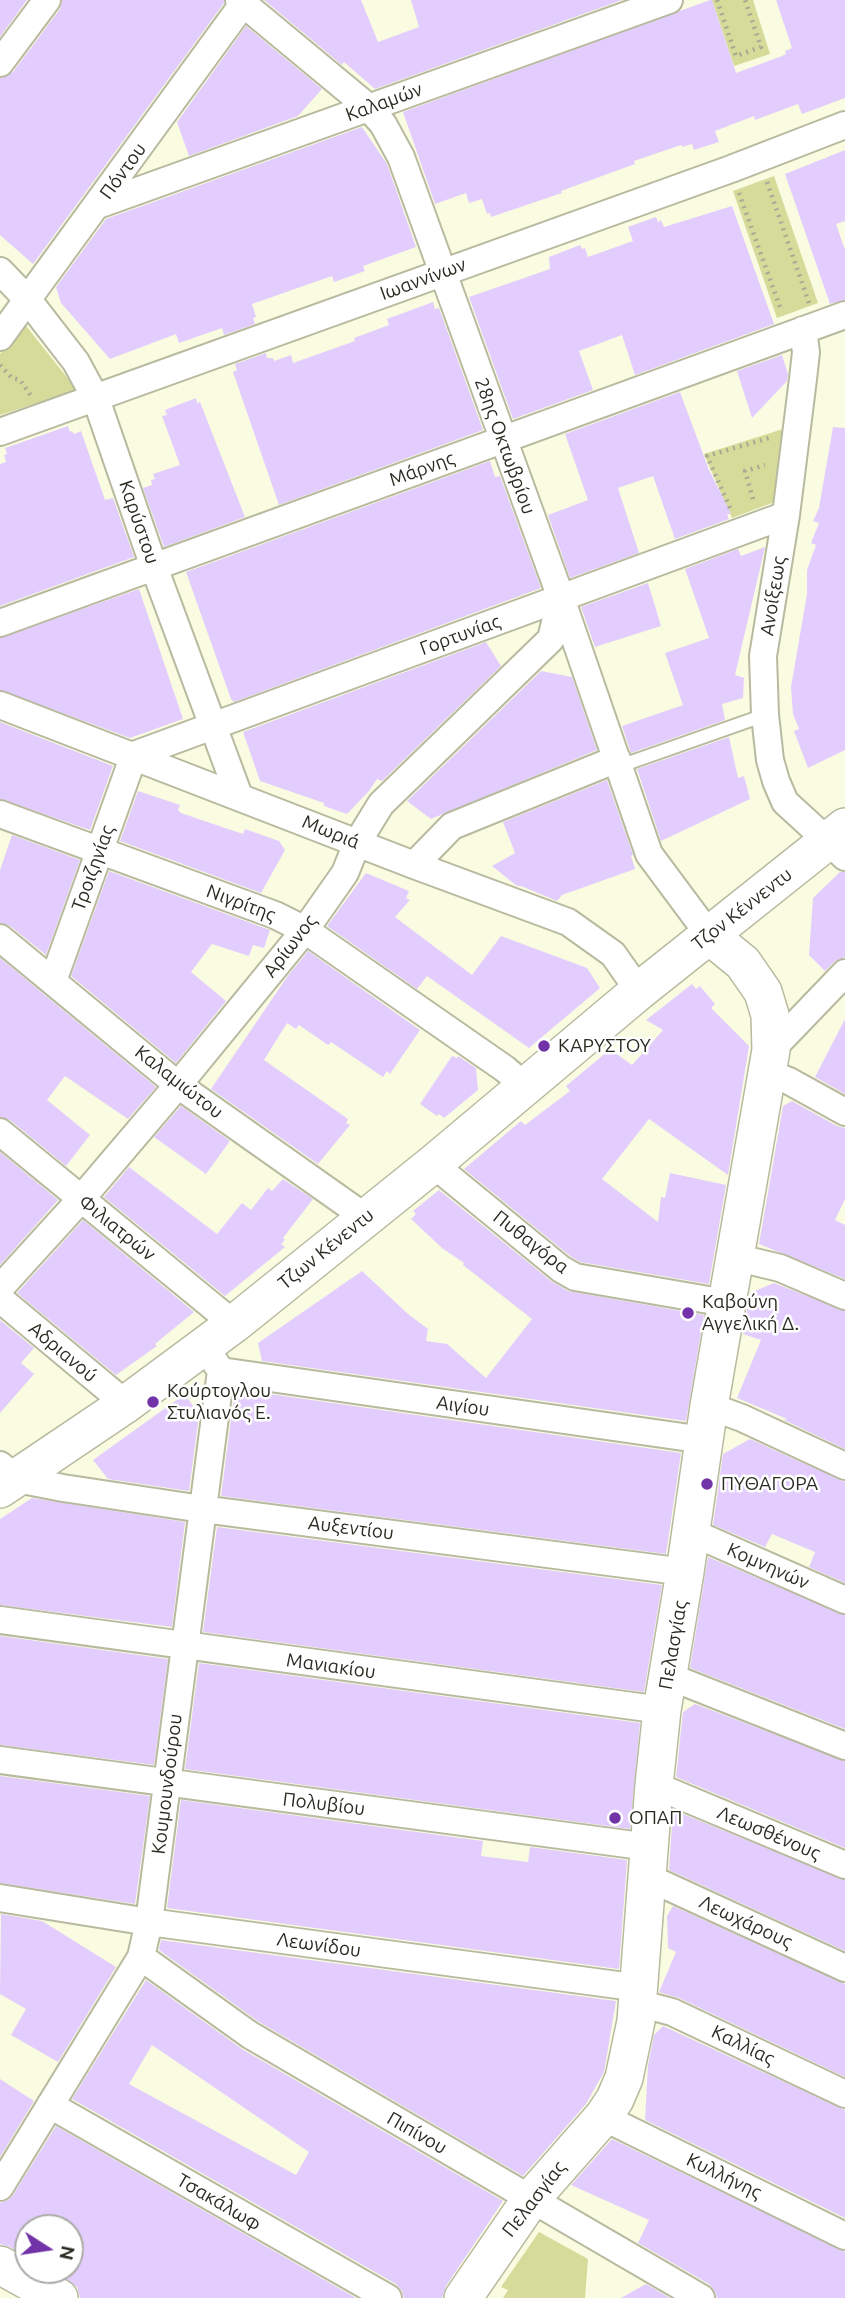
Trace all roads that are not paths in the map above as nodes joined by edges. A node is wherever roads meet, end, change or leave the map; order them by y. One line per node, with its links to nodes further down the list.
1 (47, 0): 4 (street)
2 (669, 0): 5 (street, Καλαμών)
3 (241, 2): 5 (street, 28ης Οκτωβρίου); 7 (street, Πόντου)
4 (0, 64)
5 (369, 107): 7 (street, Καλαμών); 9 (street, 28ης Οκτωβρίου)
6 (845, 125): 9 (street, Ιωαννίνων)
7 (98, 205): 10 (street, Πόντου)
8 (0, 271): 10 (street, Καρύστου)
9 (443, 271): 14 (street, Ιωαννίνων); 16 (street, 28ης Οκτωβρίου)
10 (28, 300): 13 (street, Πόντου); 14 (street, Καρύστου)
11 (845, 315): 12 (street, Μάρνης)
12 (803, 330): 16 (street, Μάρνης); 17 (street, Ανοίξεως)
13 (0, 337)
14 (96, 399): 15 (street, Ιωαννίνων); 18 (street, Καρύστου)
15 (0, 432)
16 (503, 439): 18 (street, Μάρνης); 19 (street, 28ης Οκτωβρίου)
17 (786, 516): 19 (street, Γορτυνίας); 22 (street, Ανοίξεως)
18 (154, 567): 20 (street, Μάρνης); 23 (street, Καρύστου)
19 (561, 598): 23 (street, Γορτυνίας); 25 (street, 28ης Οκτωβρίου); 28 (street, Αρίωνος)
20 (0, 623)
21 (0, 705): 24 (street, Μωριά)
22 (765, 715): 25 (lane); 29 (street, Ανοίξεως)
23 (213, 725): 24 (street, Γορτυνίας); 26 (street, Καρύστου)
24 (134, 755): 26 (street, Μωριά); 30 (street, Τροιζηνίας)
25 (618, 763): 31 (street); 33 (street, 28ης Οκτωβρίου)
26 (239, 796): 28 (street, Μωριά)
27 (0, 814): 30 (street, Νιγρίτης)
28 (357, 842): 31 (street, Μωριά); 32 (street, Αρίωνος)
29 (839, 842): 33 (street, Τζον Κέννεντυ)
30 (99, 850): 32 (street, Νιγρίτης); 36 (street, Τροιζηνίας)
31 (414, 865): 37 (street, Μωριά)
32 (305, 930): 39 (street, Αρίωνος); 40 (street, Νιγρίτης)
33 (710, 936): 37 (street, Τζον Κέννεντυ); 38 (street, Πελασγίας)
34 (0, 938): 36 (street, Καλαμιώτου)
35 (845, 973): 38 (street)
36 (53, 981): 39 (street, Καλαμιώτου)
37 (639, 991): 40 (street, Τζων Κένεντυ)
38 (769, 1061): 41 (street); 46 (street, Πελασγίας)
39 (178, 1085): 44 (street, Αρίωνος); 45 (street, Καλαμιώτου)
40 (526, 1087): 43 (street, Τζων Κένεντυ)
41 (845, 1112)
42 (0, 1132): 44 (street, Φιλιατρών)
43 (433, 1164): 45 (street, Τζων Κένεντυ); 50 (street, Πυθαγόρα)
44 (81, 1199): 47 (street, Αρίωνος); 51 (street, Φιλιατρών)
45 (365, 1217): 51 (street, Τζων Κένεντυ)
46 (734, 1257): 48 (street); 50 (street, Πελασγίας)
47 (0, 1289)
48 (845, 1296)
49 (0, 1299): 53 (street, Αδριανού)
50 (726, 1303): 54 (street, Πελασγίας)
51 (234, 1324): 52 (street, Τζων Κένεντυ)
52 (213, 1359): 53 (street, Τζων Κένεντυ); 54 (street, Αιγίου); 57 (street, Κουμουνδούρου)
53 (126, 1404): 56 (street, Τζων Κένεντυ)
54 (706, 1423): 55 (street, Αιγίου); 58 (street, Πελασγίας)
55 (845, 1466)
56 (6, 1478): 57 (street, Αυξεντίου)
57 (202, 1508): 59 (street, Αυξεντίου); 62 (street, Κουμουνδούρου)
58 (691, 1532): 59 (street, Πελασγίας); 60 (street, Κομνηνών)
59 (685, 1572): 63 (street, Πελασγίας)
60 (845, 1600)
61 (0, 1620): 62 (street, Μανιακίου)
62 (184, 1646): 63 (street, Μανιακίου); 66 (street, Κουμουνδούρου)
63 (665, 1693): 64 (street, Μανιακίου); 67 (street, Πελασγίας)
64 (845, 1746)
65 (0, 1760): 66 (street, Πολυβίου)
66 (167, 1784): 68 (street, Πολυβίου); 71 (street, Κουμουνδούρου)
67 (654, 1785): 68 (street, Πελασγίας); 69 (street, Λεωσθένους)
68 (648, 1862): 73 (street, Λεωχάρους); 74 (street, Πελασγίας)
69 (845, 1866)
70 (0, 1898): 71 (street, Λεωνίδου)
71 (149, 1922): 72 (street, Κουμουνδούρου); 74 (street, Λεωνίδου)
72 (141, 1956): 76 (street, Κουμουνδούρου); 79 (street, Πιπίνου)
73 (845, 1968)
74 (639, 1996): 75 (street, Καλλίας); 77 (street, Πελασγίας)
75 (845, 2094)
76 (50, 2105): 78 (street, Κουμουνδούρου); 83 (street, Τσακάλωφ)
77 (603, 2117): 79 (street, Πελασγίας); 80 (street, Κυλλήνης)
78 (0, 2187)
79 (531, 2199): 84 (street, Πελασγίας); 85 (street, Πιπίνου)
80 (845, 2236)
81 (0, 2265): 82 (street)
82 (59, 2298)
83 (388, 2298)
84 (463, 2298)
85 (701, 2298)

